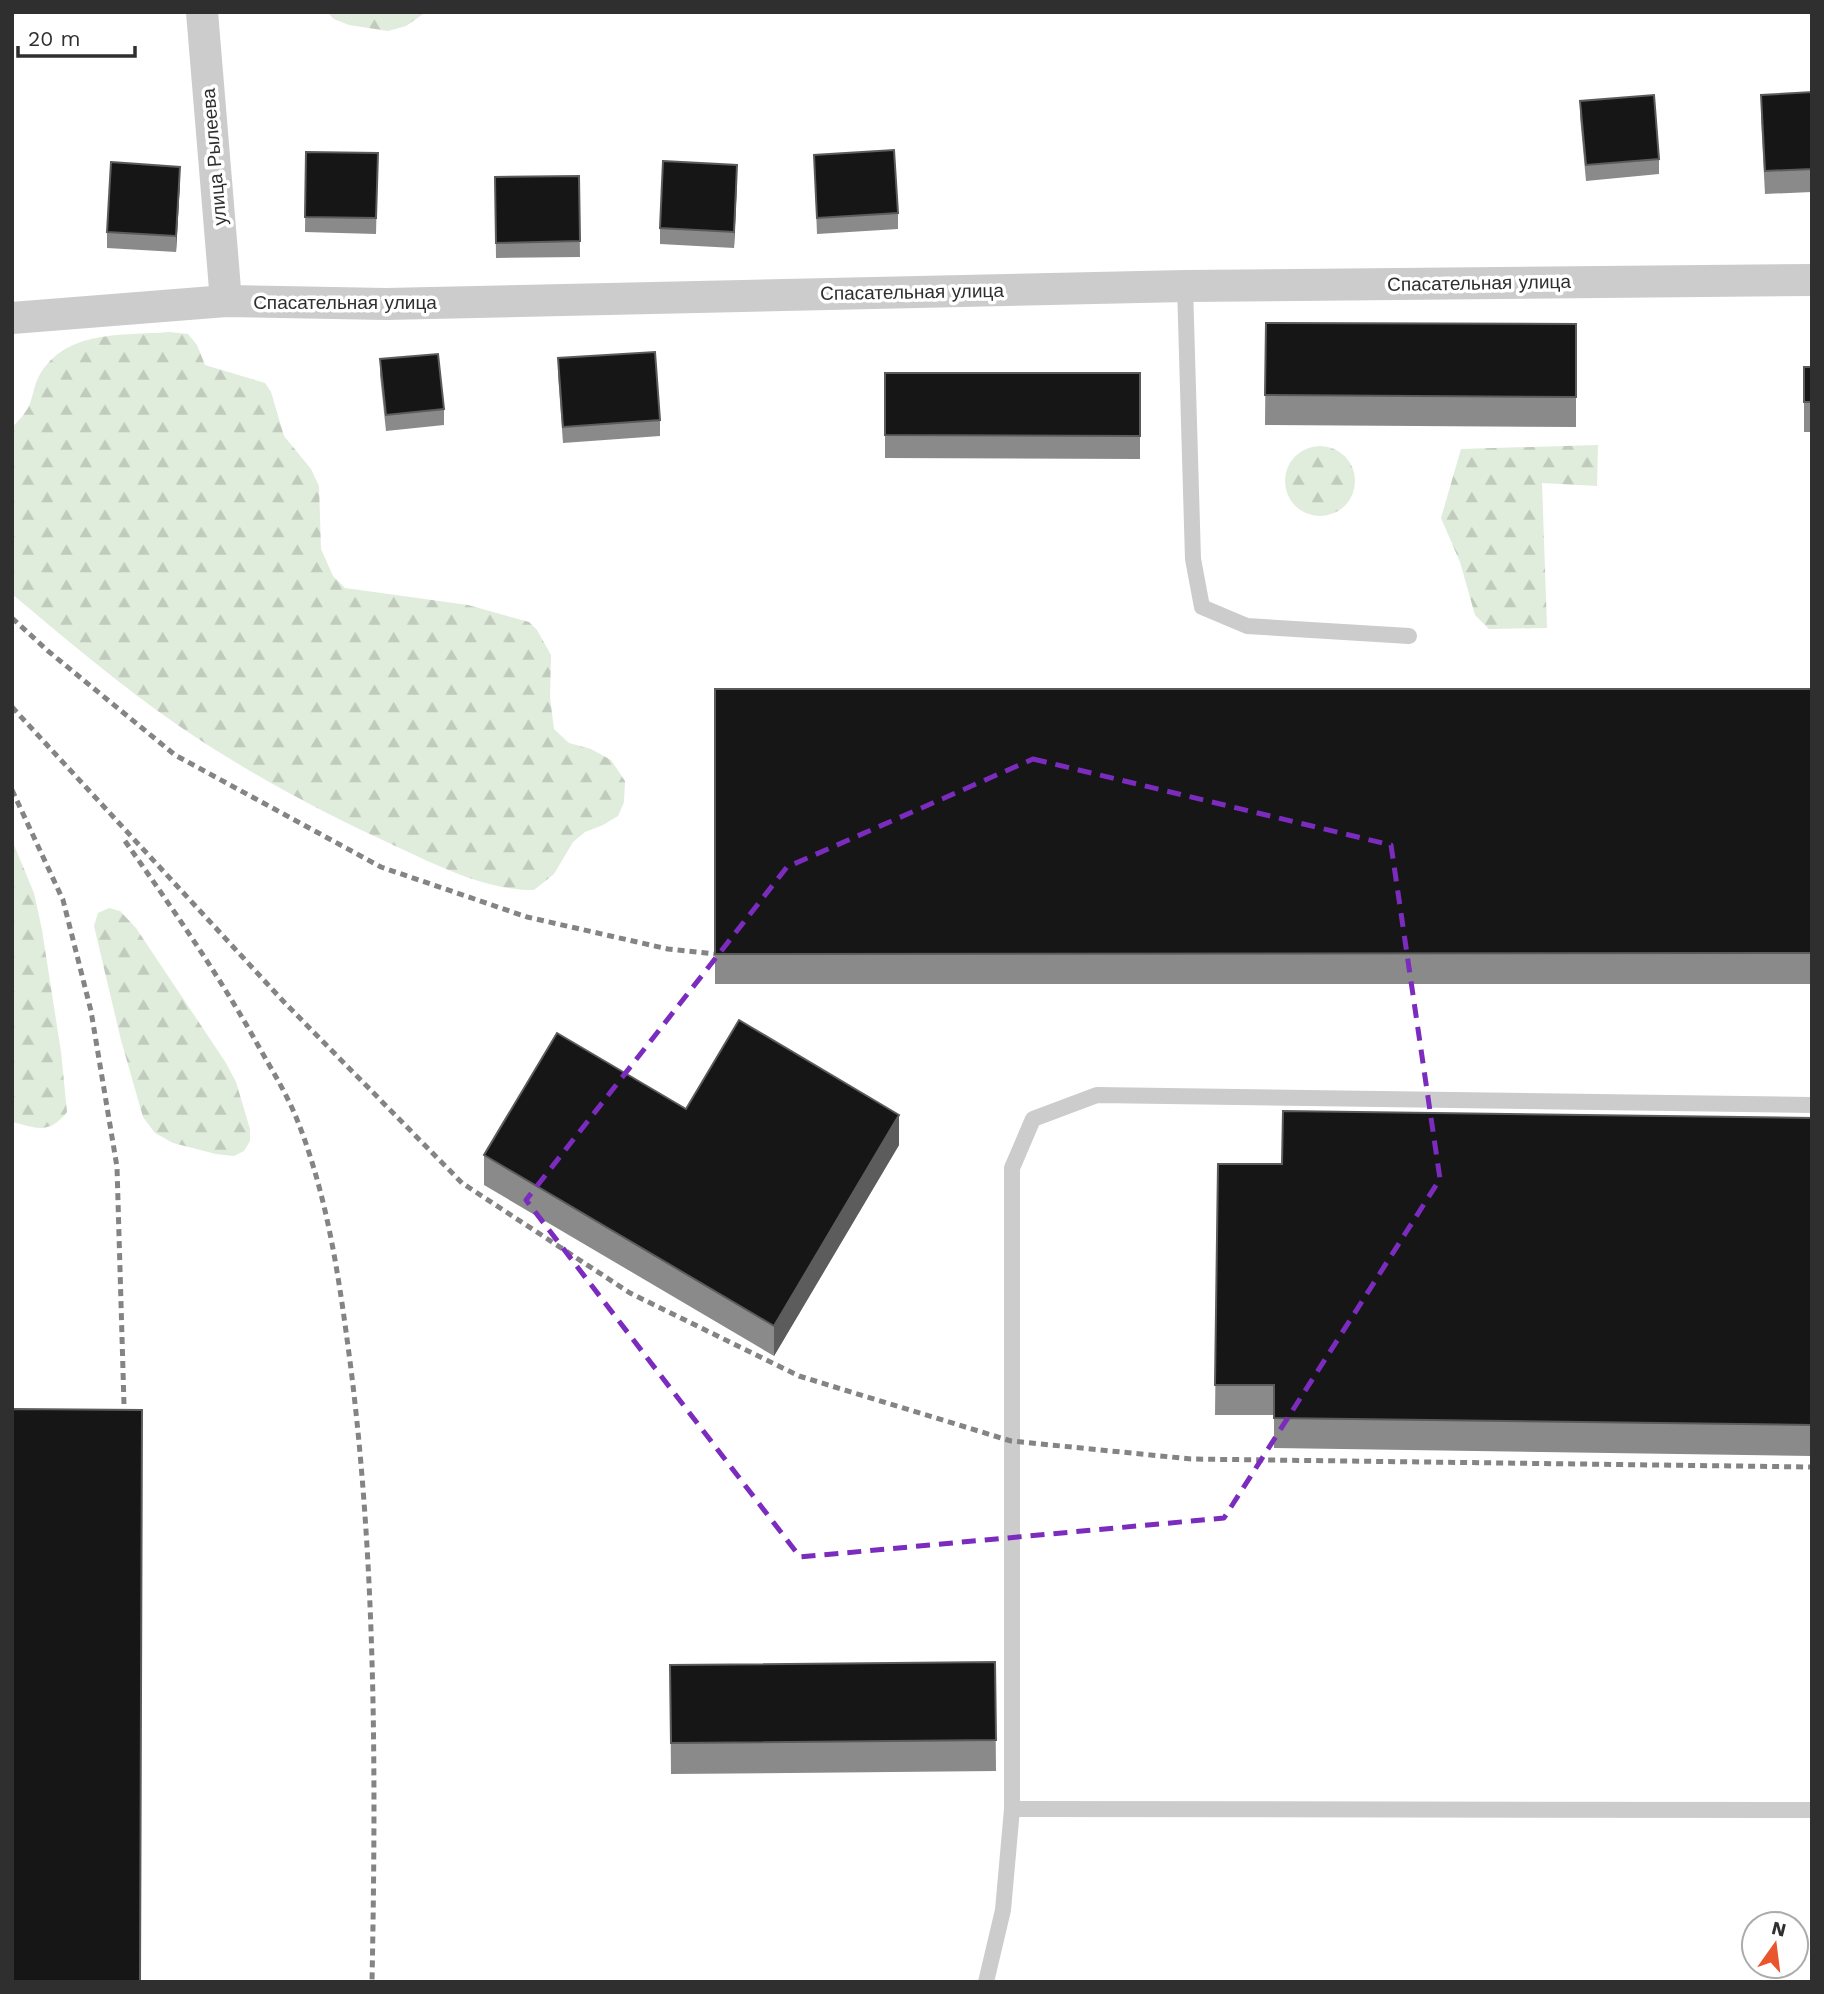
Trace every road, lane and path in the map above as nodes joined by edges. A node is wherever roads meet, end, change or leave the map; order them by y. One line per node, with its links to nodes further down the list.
1 (202, 12): 4 (street, улица Рылеева)
2 (1812, 280): 3 (street, Спасательная улица)
3 (1185, 286): 4 (street, Спасательная улица); 6 (lane)
4 (226, 301): 5 (street, Спасательная улица)
5 (12, 318)
6 (1409, 636)
7 (1812, 1105): 8 (lane)
8 (1012, 1810): 9 (lane); 10 (lane)
9 (1812, 1810)
10 (986, 1982)

